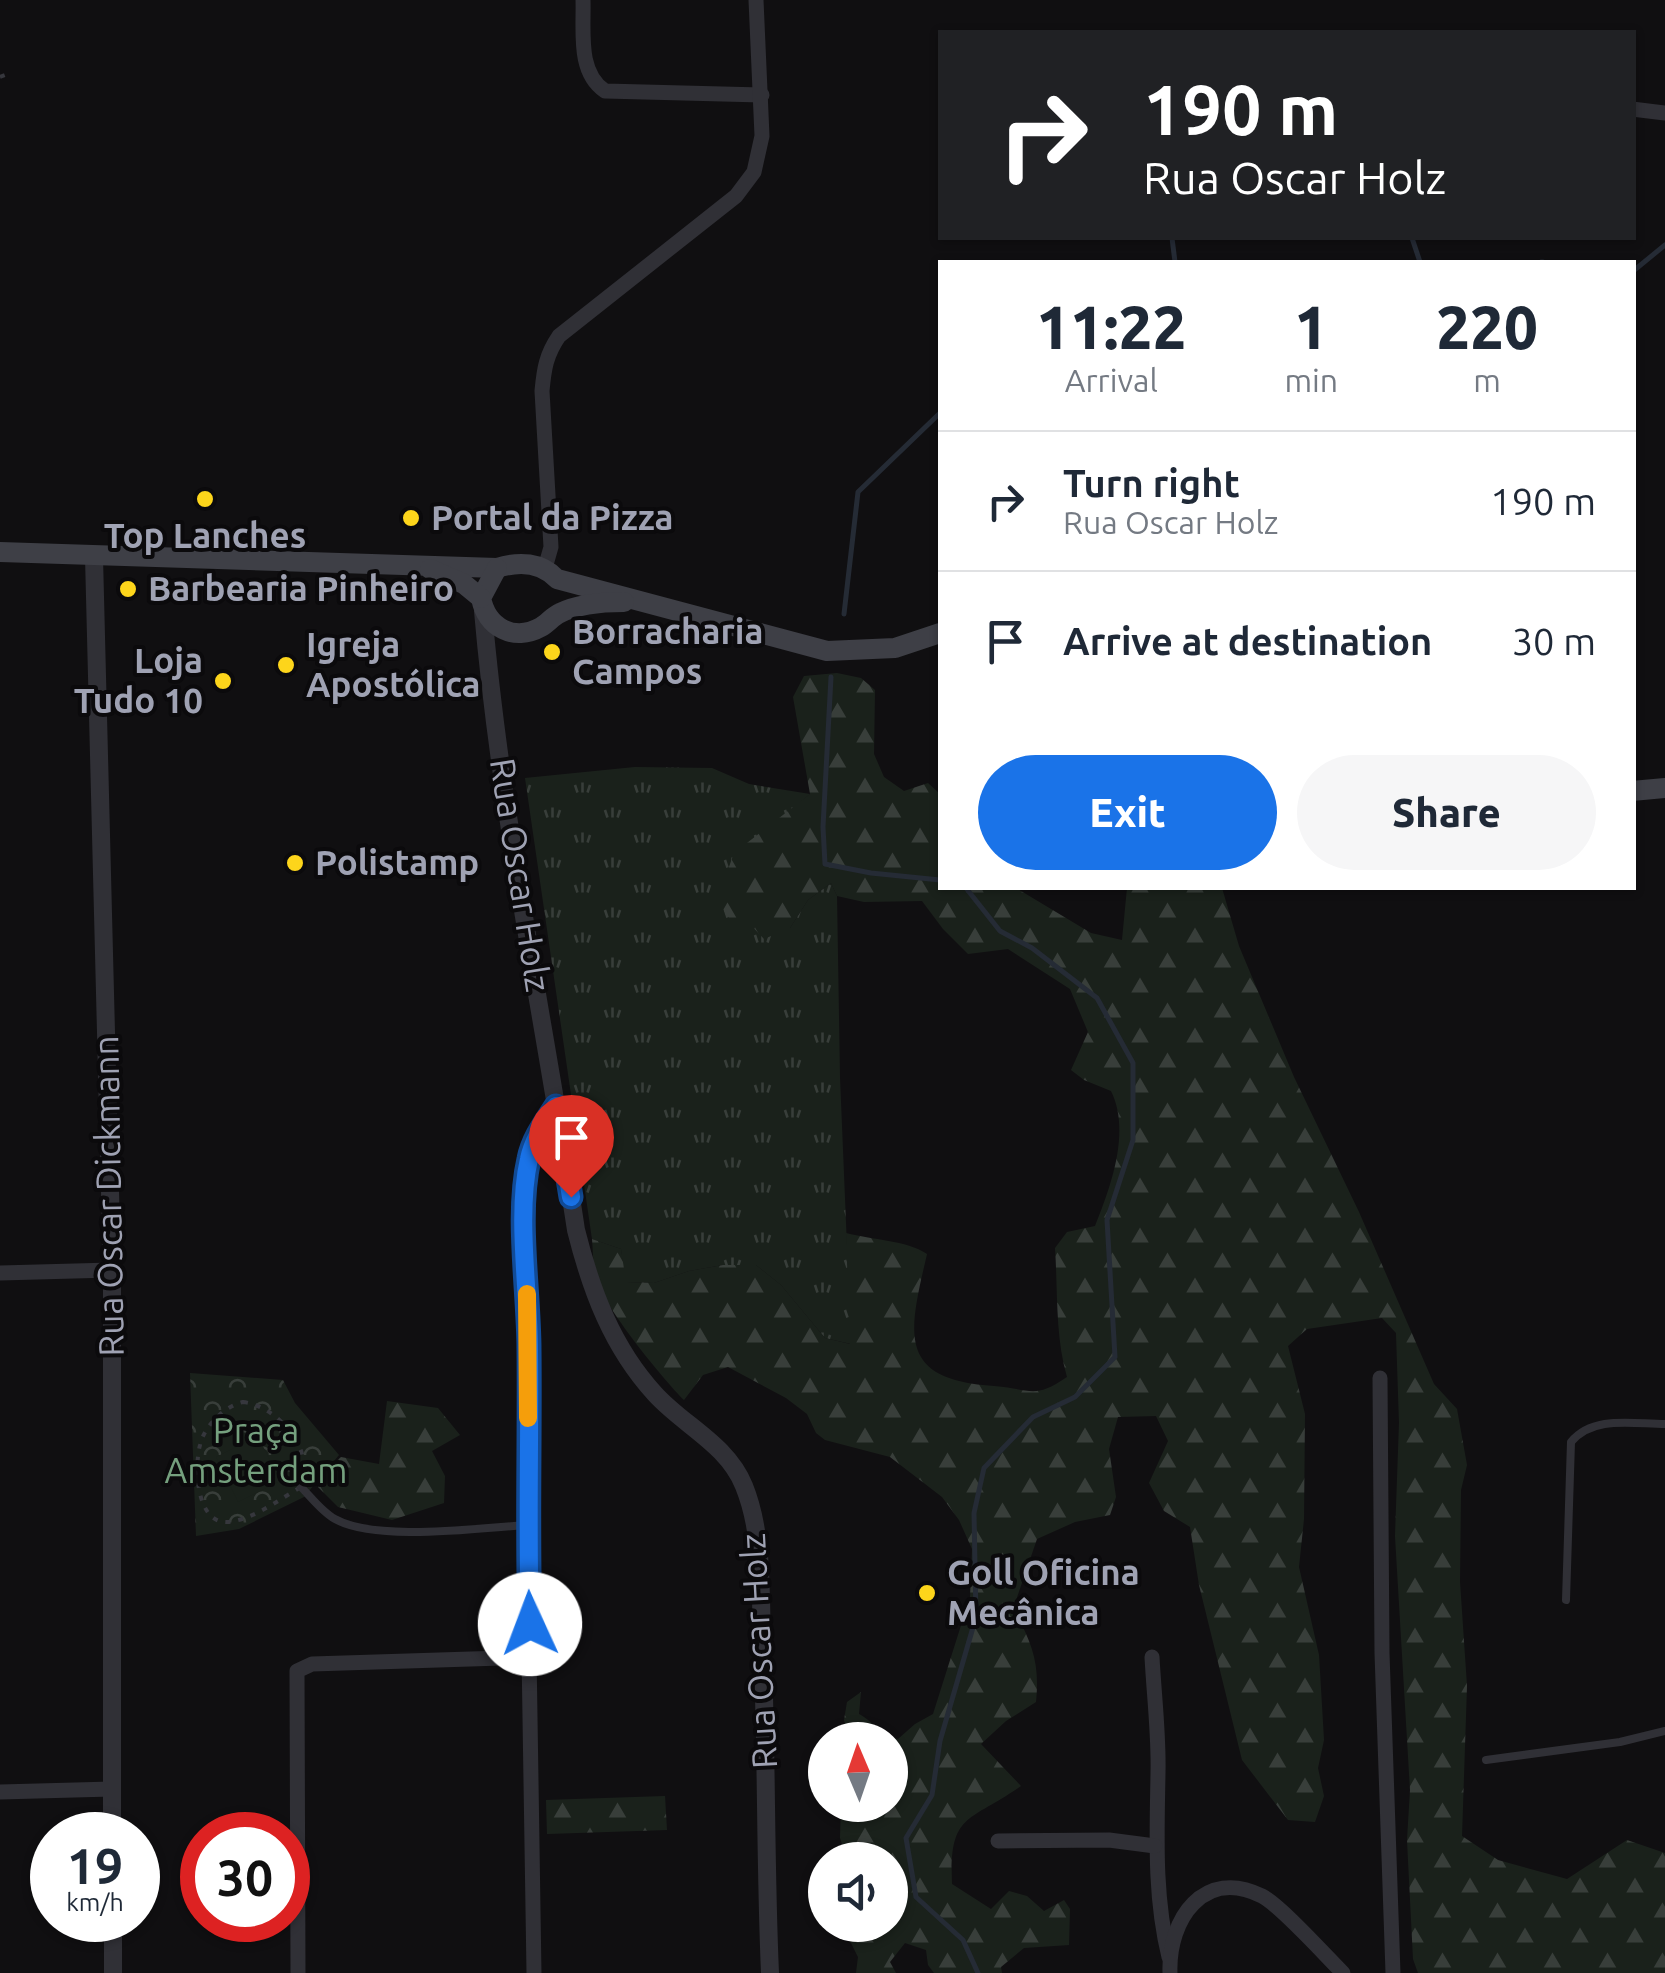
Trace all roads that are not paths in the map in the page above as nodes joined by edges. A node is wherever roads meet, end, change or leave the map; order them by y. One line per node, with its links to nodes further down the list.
1 (583, 0): 3 (street)
2 (756, 0): 3 (street)
3 (762, 95): 10 (street)
4 (1636, 109): 5 (street)
5 (1665, 113)
6 (0, 552): 7 (main road)
7 (94, 557): 8 (main road); 20 (street, Rua Oscar Dickmann)
8 (409, 563): 9 (main road); 12 (main road)
9 (497, 568): 10 (main road); 12 (main road)
10 (551, 574): 11 (main road); 13 (main road)
11 (646, 602): 13 (main road); 15 (main road)
12 (482, 604): 14 (main road); 16 (street, Rua Oscar Holz)
13 (559, 613): 14 (main road)
14 (518, 635): 16 (street)
15 (938, 635)
16 (489, 675): 19 (street, Rua Oscar Holz)
17 (1665, 788): 18 (main road)
18 (1636, 791)
19 (556, 1106): 25 (street); 41 (street, Rua Oscar Holz)
20 (112, 1270): 21 (street); 31 (street, Rua Oscar Dickmann)
21 (0, 1273)
22 (1380, 1378): 43 (street)
23 (1665, 1424): 26 (lane)
24 (301, 1488): 25 (lane)
25 (527, 1526): 28 (street)
26 (1566, 1600)
27 (1152, 1657): 35 (street)
28 (530, 1658): 39 (street); 40 (street)
29 (1665, 1731): 30 (lane)
30 (1486, 1760)
31 (112, 1790): 32 (street); 33 (street, Rua Oscar Dickmann)
32 (0, 1792)
33 (112, 1812)
34 (998, 1841): 35 (street)
35 (1155, 1846): 37 (street)
36 (112, 1942): 38 (street)
37 (1169, 1965): 42 (street)
38 (113, 1973)
39 (298, 1973)
40 (534, 1973)
41 (770, 1973)
42 (1343, 1973)
43 (1393, 1973)

